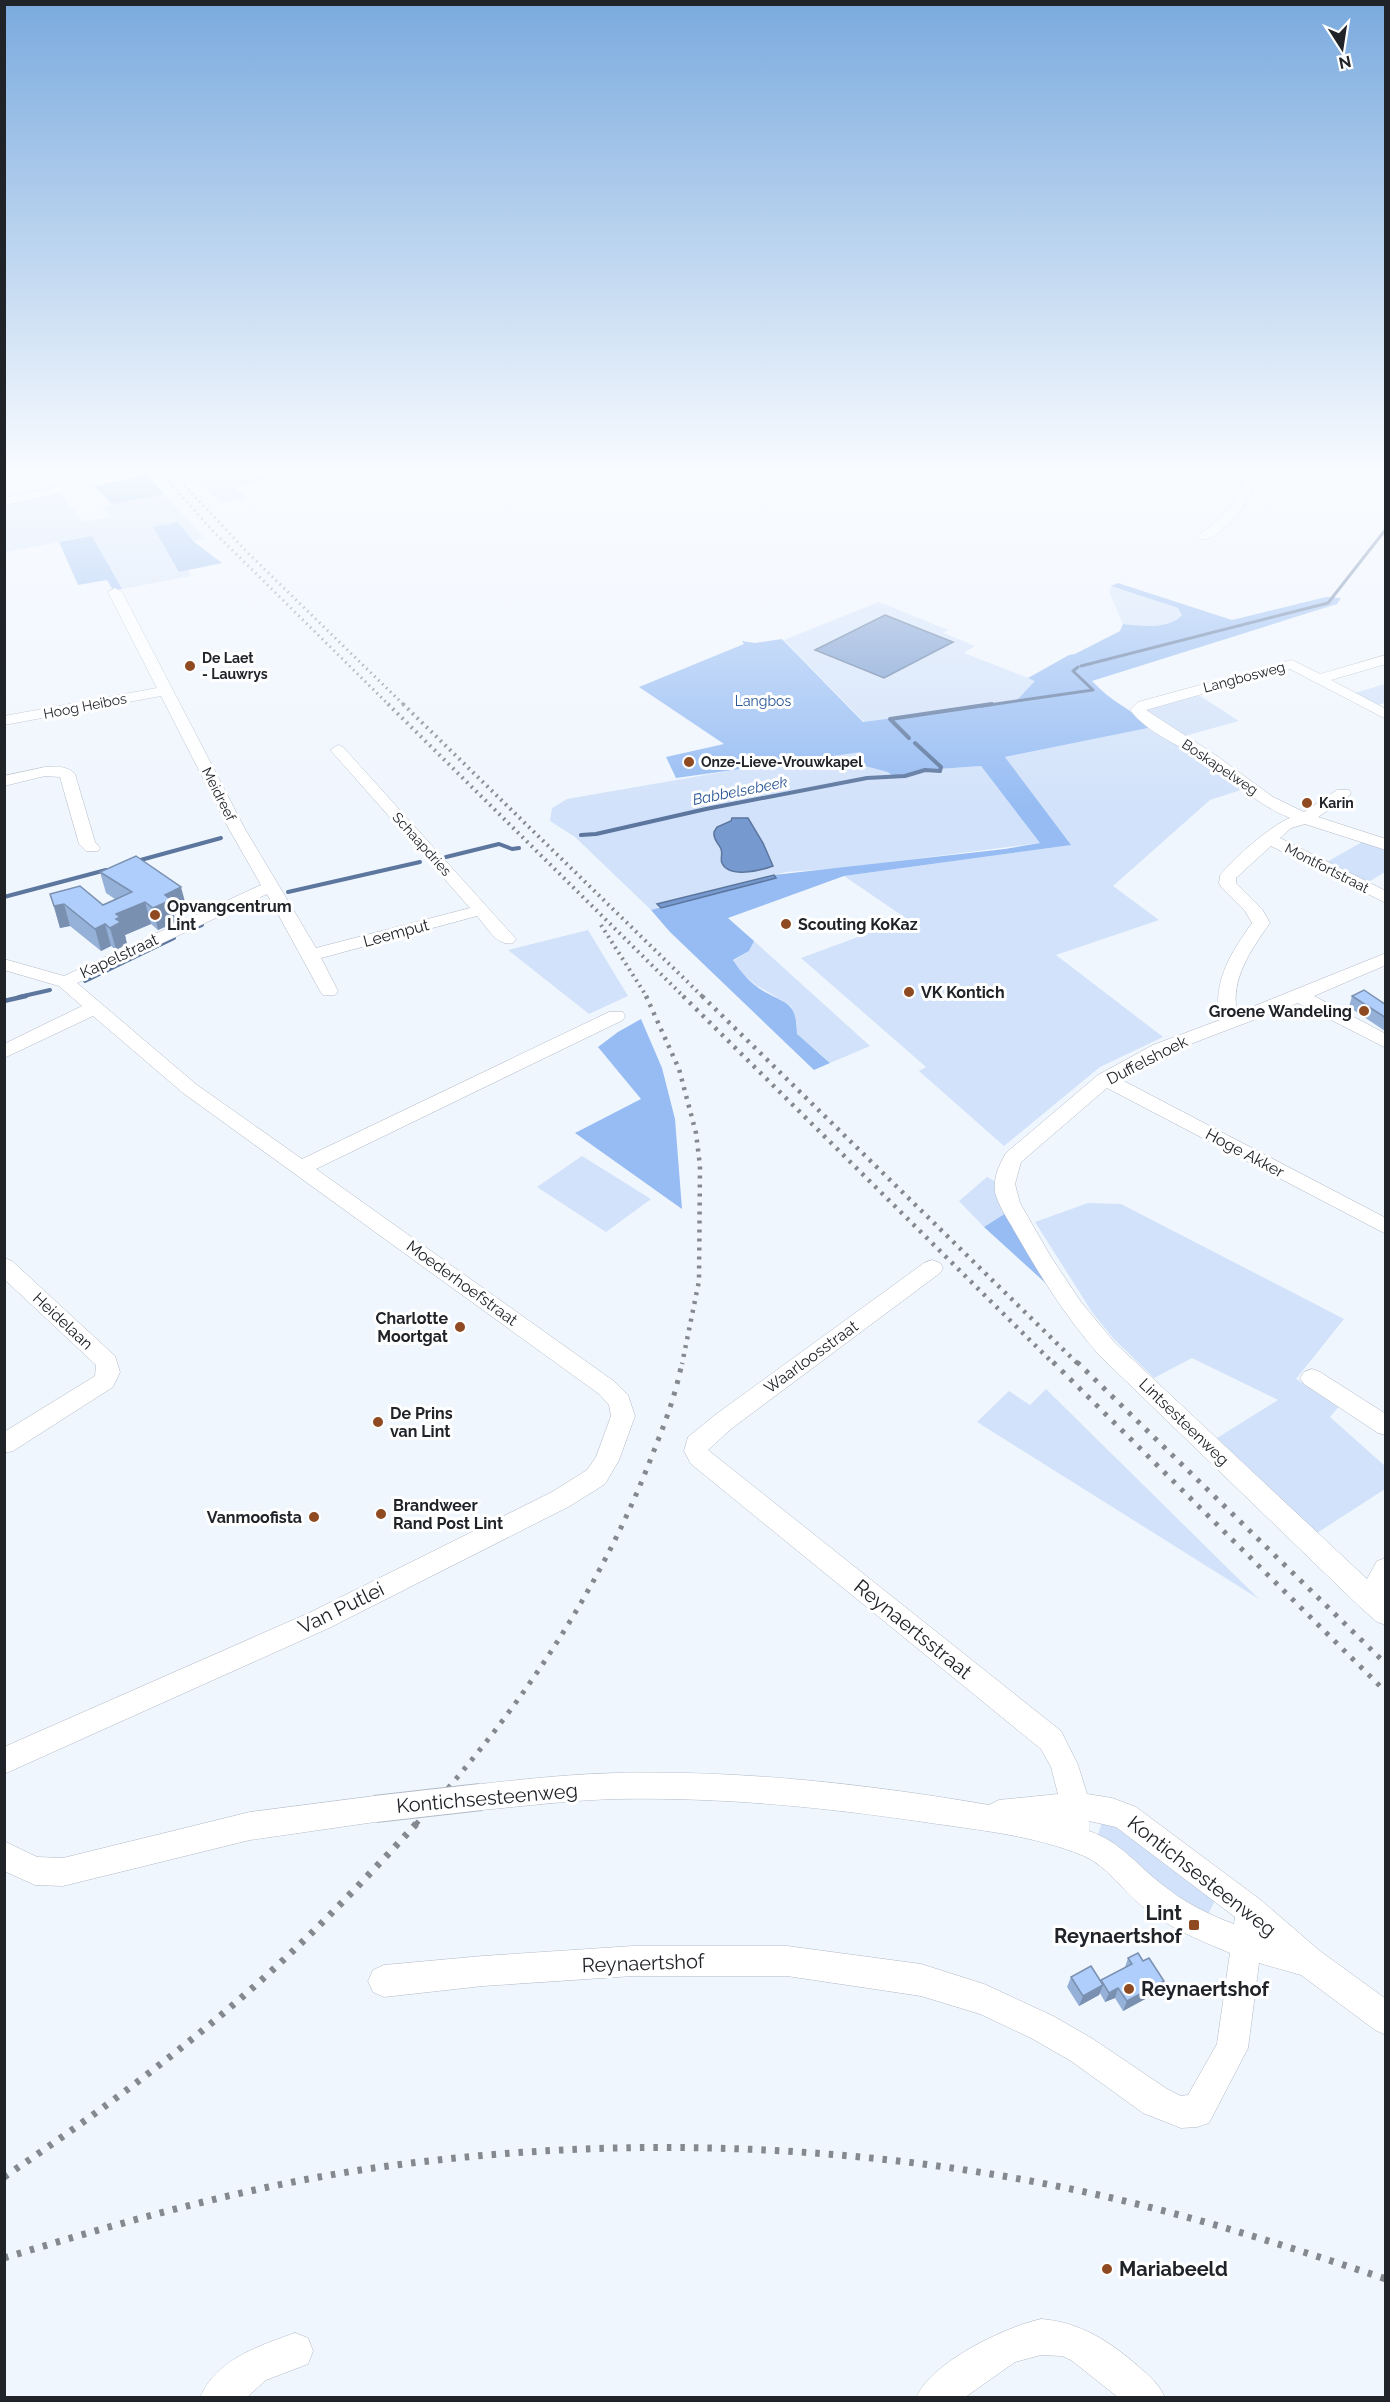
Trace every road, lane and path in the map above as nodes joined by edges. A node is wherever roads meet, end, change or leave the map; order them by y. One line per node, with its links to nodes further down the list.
1 (115, 592): 4 (street, Meidreef)
2 (1386, 660): 3 (street)
3 (1321, 678): 5 (street, Langbosweg); 6 (street, Langbosweg)
4 (165, 691): 7 (street, Hoog Heibos); 15 (street, Meidreef)
5 (1137, 710): 11 (street, Boskapelweg)
6 (1386, 715)
7 (4, 721)
8 (338, 750): 17 (street, Schaapdries)
9 (4, 781): 14 (street)
10 (1343, 793): 11 (street)
11 (1306, 818): 12 (street); 13 (street)
12 (1268, 838): 16 (street, Montfortstraat); 27 (street)
13 (1386, 844)
14 (92, 848)
15 (271, 887): 19 (street, Meidreef); 22 (street, Kapelstraat)
16 (1386, 898)
17 (481, 910): 18 (street, Schaapdries); 19 (street, Leemput)
18 (507, 939)
19 (311, 955): 23 (street, Meidreef)
20 (1386, 958): 24 (street)
21 (4, 964): 22 (street, Moederhoefstraat)
22 (65, 982): 25 (street, Moederhoefstraat)
23 (329, 992)
24 (1299, 996): 27 (street); 28 (street)
25 (96, 1007): 29 (street); 31 (street, Moederhoefstraat)
26 (616, 1016): 31 (street)
27 (1230, 1022): 30 (street, Duffelshoek)
28 (1386, 1042)
29 (4, 1052)
30 (1105, 1079): 32 (street, Duffelshoek); 33 (street, Hoge Akker)
31 (301, 1168): 37 (street, Moederhoefstraat)
32 (1011, 1205): 42 (street, Lintsesteenweg)
33 (1386, 1227)
34 (4, 1266): 39 (street, Heidelaan)
35 (932, 1268): 40 (street, Waarloosstraat)
36 (1312, 1378): 38 (street)
37 (620, 1401): 43 (street, Van Putlei)
38 (1386, 1426)
39 (4, 1444)
40 (696, 1451): 44 (street, Reynaertsstraat)
41 (1386, 1569): 42 (street)
42 (1377, 1607)
43 (4, 1761)
44 (1075, 1808): 45 (street, Kontichsesteenweg); 46 (street, Reynaertsstraat); 48 (street, Kontichsesteenweg)
45 (979, 1816): 46 (street, Kontichsesteenweg); 47 (street, Kontichsesteenweg, bridge)
46 (1074, 1839): 49 (street, Kontichsesteenweg)
47 (4, 1855)
48 (1251, 1911): 49 (street, Reynaertshof); 50 (street, Kontichsesteenweg)
49 (1245, 1945): 50 (street, Kontichsesteenweg); 51 (street, Reynaertshof)
50 (1309, 1962): 52 (street, Kontichsesteenweg)
51 (384, 1981)
52 (1386, 2019)
53 (294, 2350): 54 (street)
54 (218, 2397)
55 (934, 2397): 56 (street)
56 (1147, 2397)

